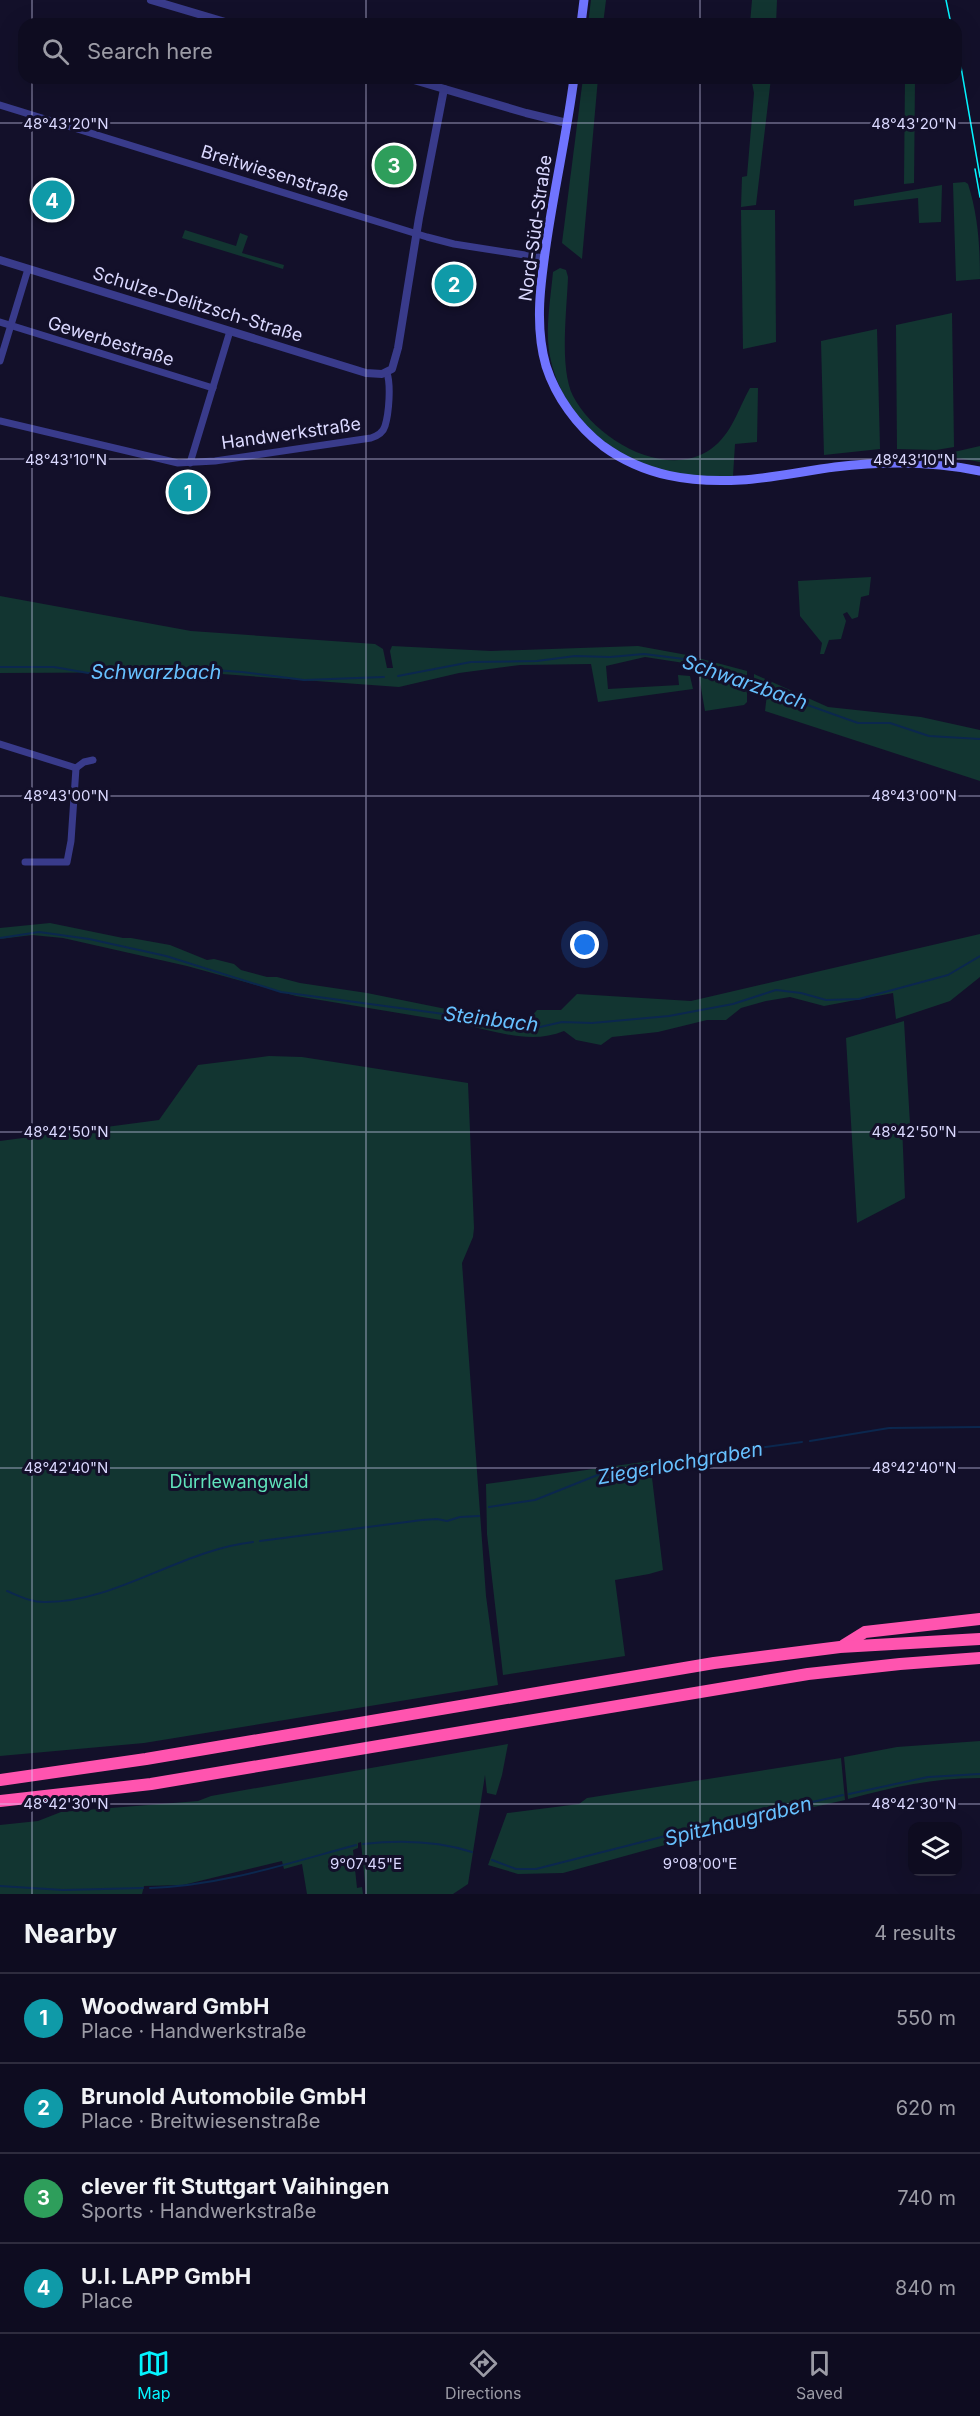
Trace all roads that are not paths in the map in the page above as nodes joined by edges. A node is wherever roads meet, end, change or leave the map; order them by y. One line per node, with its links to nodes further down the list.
1 (151, 0): 3 (street)
2 (584, 0): 4 (main road)
3 (212, 18)
4 (581, 18)
5 (427, 84): 7 (street)
6 (573, 84): 9 (main road, Nord-Süd-Straße)
7 (444, 89): 9 (street); 10 (street, Handwerkstraße)
8 (0, 105): 10 (street, Breitwiesenstraße)
9 (567, 123): 11 (main road, Nord-Süd-Straße)
10 (416, 234): 11 (street, Breitwiesenstraße); 18 (street, Handwerkstraße)
11 (544, 258): 22 (main road, Nord-Süd-Straße)
12 (0, 260): 13 (street, Schulze-Delitzsch-Straße)
13 (28, 269): 15 (street); 16 (street, Schulze-Delitzsch-Straße)
14 (0, 322): 15 (street, Gewerbestraße)
15 (11, 326): 17 (street); 19 (street, Gewerbestraße)
16 (230, 331): 18 (street, Schulze-Delitzsch-Straße); 19 (street)
17 (0, 361)
18 (387, 373): 21 (street, Handwerkstraße)
19 (213, 388): 21 (street)
20 (0, 421): 21 (street, Handwerkstraße)
21 (190, 463)
22 (980, 471)
23 (0, 744): 25 (street)
24 (93, 760): 25 (street)
25 (76, 768): 26 (street)
26 (25, 862)
27 (980, 1619): 29 (highway)
28 (980, 1639): 29 (highway)
29 (840, 1647): 31 (highway)
30 (980, 1658): 32 (highway)
31 (0, 1780)
32 (0, 1801)

